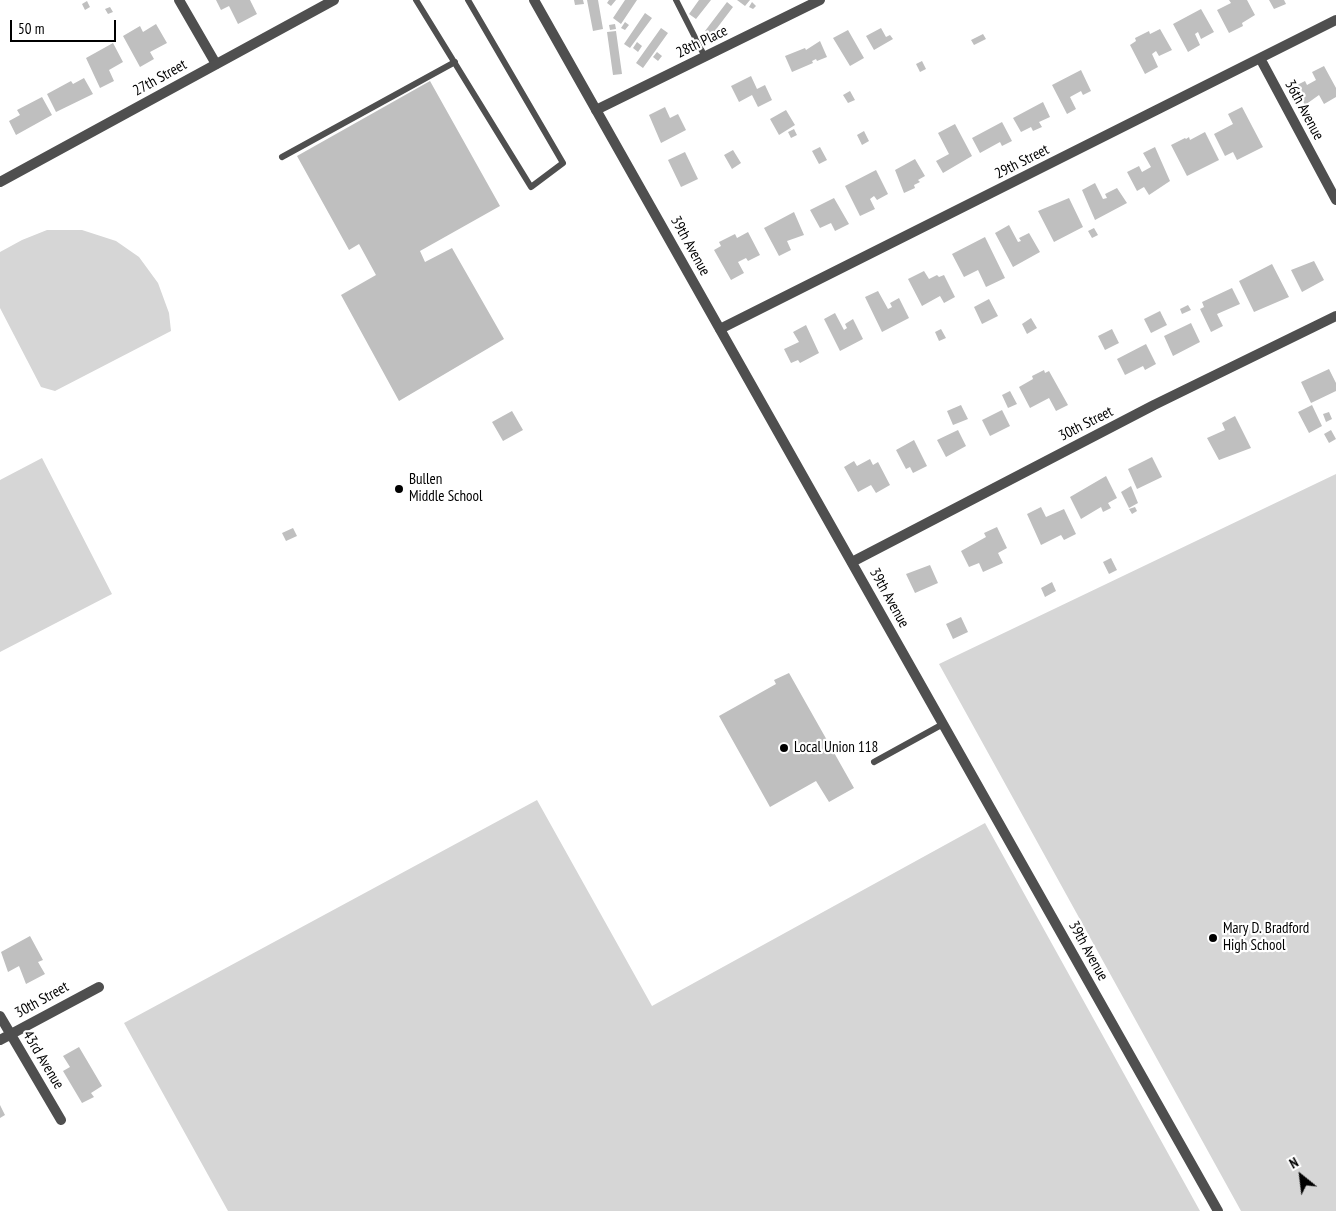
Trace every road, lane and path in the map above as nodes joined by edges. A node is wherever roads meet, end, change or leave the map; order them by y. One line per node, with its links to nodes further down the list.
1 (179, 0): 14 (street)
2 (334, 0): 8 (street, 27th Street)
3 (416, 0): 13 (lane)
4 (468, 0): 13 (lane)
5 (534, 0): 15 (street, 39th Avenue)
6 (676, 0): 11 (lane)
7 (820, 0): 9 (street, 28th Place)
8 (322, 3): 14 (street, 27th Street)
9 (805, 3): 11 (street, 28th Place)
10 (1336, 20): 12 (street, 29th Street)
11 (705, 57): 15 (street, 28th Place)
12 (1261, 60): 18 (street, 36th Avenue); 20 (street, 29th Street)
13 (455, 62): 16 (lane)
14 (216, 64): 17 (street, 27th Street)
15 (596, 110): 20 (street, 39th Avenue)
16 (282, 157)
17 (0, 182)
18 (1336, 200)
19 (1336, 316): 21 (street, 30th Street)
20 (720, 329): 21 (street, 39th Avenue)
21 (852, 562): 22 (street, 39th Avenue)
22 (943, 724): 23 (lane); 29 (street, 39th Avenue)
23 (874, 762)
24 (99, 986): 26 (street, 30th Street)
25 (0, 1016): 26 (street, 43rd Avenue)
26 (11, 1034): 27 (street, 30th Street); 28 (street, 43rd Avenue)
27 (0, 1040)
28 (61, 1120)
29 (1218, 1211)

